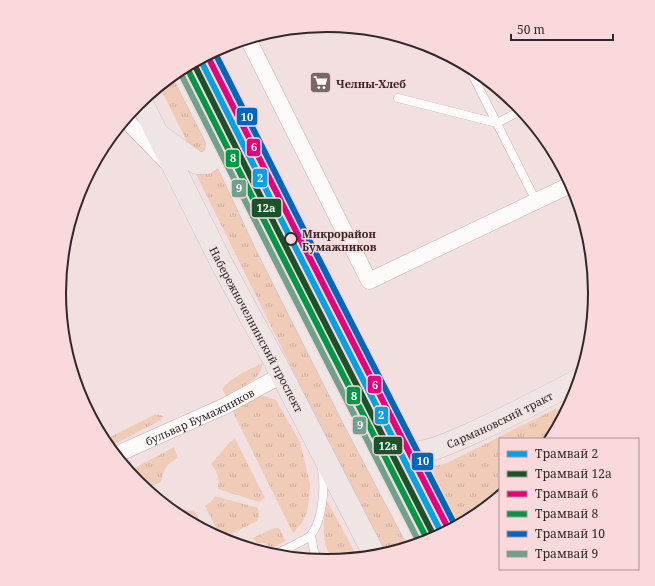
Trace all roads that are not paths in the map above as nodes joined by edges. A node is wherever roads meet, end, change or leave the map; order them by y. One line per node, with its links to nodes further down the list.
1 (250, 44): 13 (street)
2 (184, 75): 10 (main road)
3 (473, 76): 8 (lane)
4 (398, 98): 8 (lane)
5 (144, 107): 9 (main road, Набережночелнинский проспект)
6 (516, 113): 8 (lane)
7 (129, 123): 11 (street)
8 (497, 123): 13 (lane)
9 (157, 134): 10 (main road); 11 (main road, Набережночелнинский проспект)
10 (217, 140): 18 (main road)
11 (174, 170): 14 (main road, Набережночелнинский проспект)
12 (566, 187): 13 (street)
13 (536, 201)
14 (282, 375): 19 (main road, Набережночелнинский проспект); 20 (street, бульвар Бумажников)
15 (573, 383): 17 (main road, Сармановский тракт)
16 (567, 398): 17 (main road)
17 (542, 400): 18 (main road, Сармановский тракт)
18 (354, 420): 22 (main road)
19 (320, 450): 21 (lane); 24 (main road, Набережночелнинский проспект)
20 (120, 452)
21 (311, 536): 23 (lane); 25 (lane)
22 (416, 538)
23 (283, 550)
24 (372, 550)
25 (315, 553)

